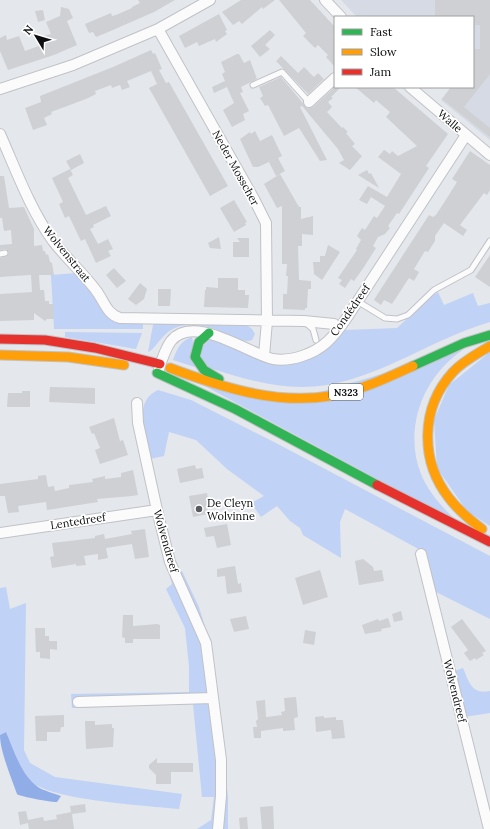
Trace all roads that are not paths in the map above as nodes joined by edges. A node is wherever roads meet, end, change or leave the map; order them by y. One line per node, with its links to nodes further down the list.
1 (210, 0): 4 (street)
2 (325, 0): 3 (street)
3 (340, 16)
4 (158, 29): 8 (street); 16 (street, Neder Mosscher)
5 (334, 79): 9 (street)
6 (253, 85): 9 (lane)
7 (411, 88): 11 (street, Walle)
8 (0, 89)
9 (309, 102)
10 (0, 134): 15 (street, Wolvenstraat)
11 (466, 135): 12 (street, Walle); 14 (street, Condédreef)
12 (490, 155)
13 (490, 241): 14 (lane)
14 (357, 301): 25 (street, Condédreef)
15 (149, 318): 16 (street, Condédreef)
16 (267, 321): 17 (street, Condédreef); 25 (street, Neder Mosscher)
17 (304, 321): 18 (street, Condédreef); 22 (lane, Condédreef)
18 (334, 324)
19 (209, 333): 25 (street, Condédreef); 26 (street, Condédreef); 27 (main road)
20 (488, 335): 27 (main road, N323)
21 (0, 339): 26 (main road, N323)
22 (316, 340)
23 (490, 346): 31 (main road)
24 (0, 355): 26 (main road, N323)
25 (264, 356)
26 (159, 369): 27 (main road, N323); 32 (main road, N323)
27 (235, 389)
28 (137, 403): 29 (street, Wolvendreef)
29 (157, 510): 30 (street, Lentedreef); 34 (street, Wolvendreef)
30 (0, 533)
31 (490, 534)
32 (490, 542)
33 (421, 554): 37 (street, Wolvendreef)
34 (212, 698): 35 (street); 36 (street, Wolvendreef)
35 (78, 702)
36 (218, 829)
37 (489, 829)

